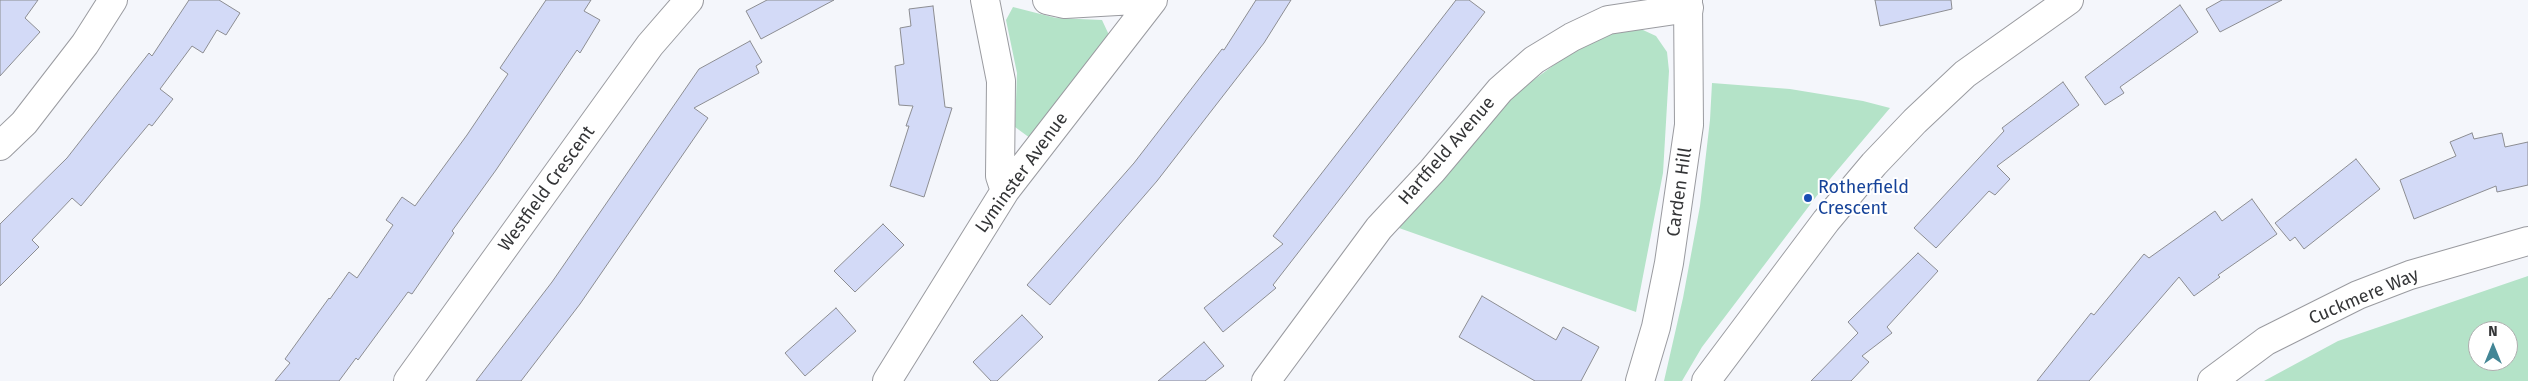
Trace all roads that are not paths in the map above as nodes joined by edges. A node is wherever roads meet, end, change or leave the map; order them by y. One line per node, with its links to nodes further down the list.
1 (113, 0): 8 (street)
2 (689, 0): 11 (street, Westfield Crescent)
3 (986, 0): 9 (street)
4 (1047, 0): 6 (street)
5 (2069, 0): 15 (street)
6 (1150, 3): 9 (street, Lyminster Avenue)
7 (1688, 4): 13 (street, Hartfield Avenue); 14 (street, Carden Hill)
8 (0, 146)
9 (1005, 191): 12 (street, Lyminster Avenue)
10 (2528, 241): 16 (street, Cuckmere Way)
11 (408, 381)
12 (888, 381)
13 (1266, 381)
14 (1640, 381)
15 (1706, 381)
16 (2212, 381)

